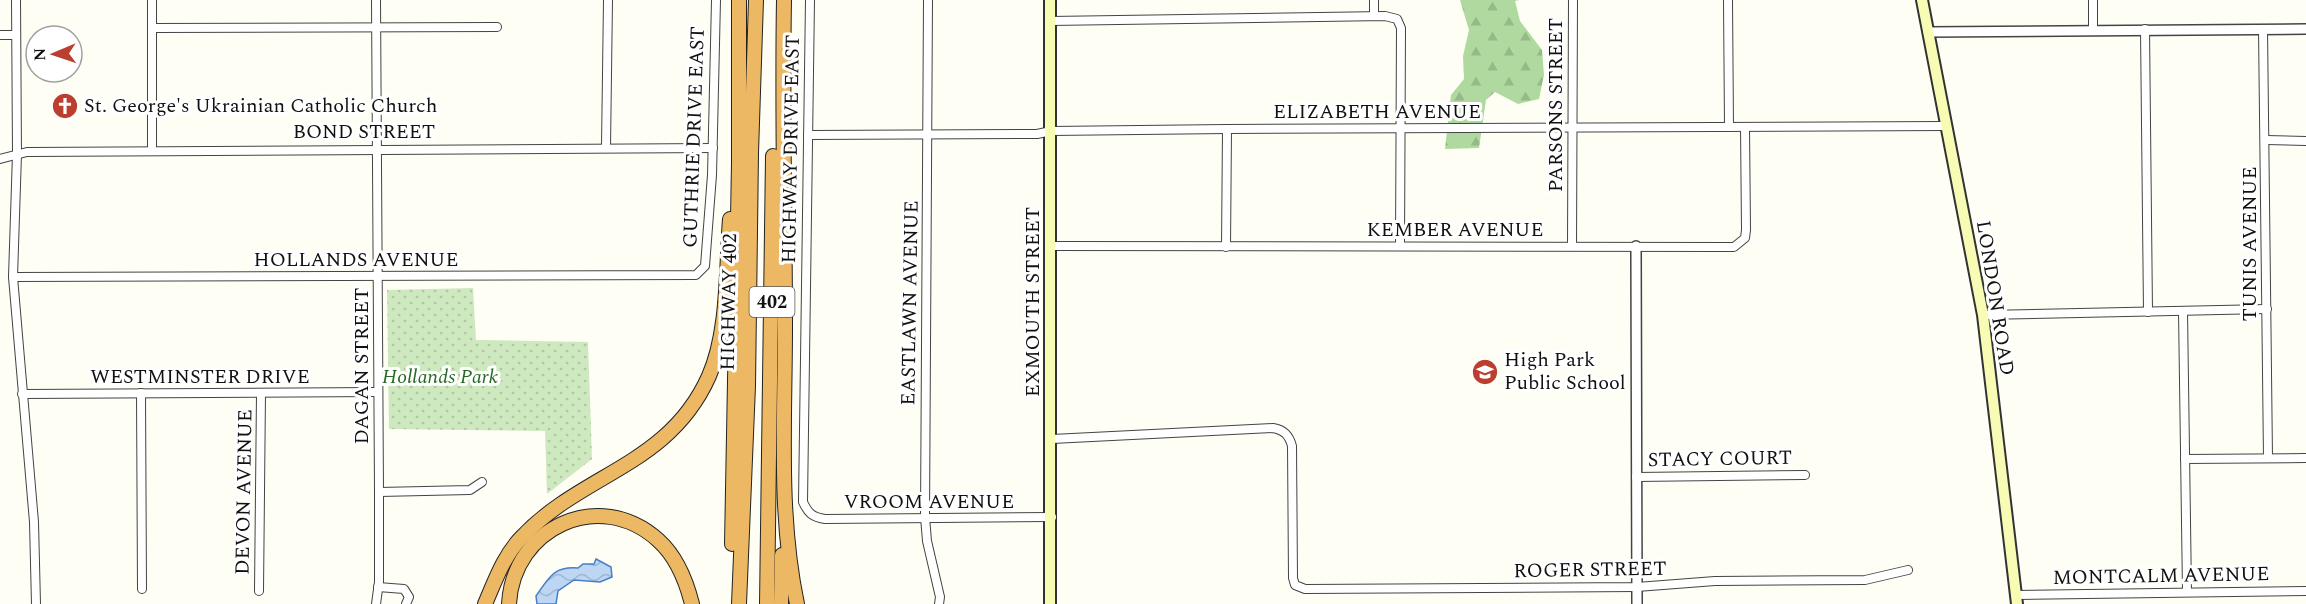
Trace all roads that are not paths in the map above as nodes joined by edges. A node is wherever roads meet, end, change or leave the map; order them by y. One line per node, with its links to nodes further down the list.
1 (16, 0): 29 (street)
2 (152, 0): 22 (street)
3 (376, 0): 20 (street, DAGAN STREET)
4 (609, 0): 43 (street)
5 (716, 0): 44 (street, GUTHRIE DRIVE EAST)
6 (740, 0): 31 (highway)
7 (756, 0): 30 (highway, HIGHWAY 402 / 402)
8 (776, 0): 96 (highway, 402)
9 (784, 0): 66 (highway)
10 (810, 0): 40 (street, HIGHWAY DRIVE EAST)
11 (928, 0): 39 (street, EASTLAWN AVENUE)
12 (1050, 0): 19 (main road, EXMOUTH STREET)
13 (1374, 0): 18 (street)
14 (1573, 0): 36 (street, PARSONS STREET)
15 (1728, 0): 33 (street)
16 (1922, 0): 27 (main road, LONDON ROAD)
17 (2092, 0): 23 (street)
18 (1374, 16): 19 (street); 35 (street)
19 (1050, 21): 38 (main road, EXMOUTH STREET)
20 (376, 27): 21 (street); 22 (street); 45 (street, DAGAN STREET)
21 (497, 27)
22 (152, 28): 46 (street)
23 (2093, 29): 24 (street); 27 (street)
24 (2145, 29): 25 (street); 59 (street)
25 (2263, 29): 26 (street); 41 (street, TUNIS AVENUE)
26 (2306, 29)
27 (1929, 32): 32 (main road, LONDON ROAD)
28 (0, 35): 29 (street)
29 (16, 35): 47 (street)
30 (755, 63): 94 (highway, HIGHWAY 402 / 402); 95 (highway)
31 (738, 105): 78 (highway); 93 (highway)
32 (1946, 126): 34 (street, ELIZABETH AVENUE); 60 (main road, LONDON ROAD)
33 (1729, 127): 34 (street, ELIZABETH AVENUE); 36 (street, ELIZABETH AVENUE)
34 (1745, 127): 52 (street, KEMBER AVENUE)
35 (1401, 128): 36 (street, ELIZABETH AVENUE); 37 (street, ELIZABETH AVENUE); 50 (street)
36 (1573, 128): 51 (street, PARSONS STREET)
37 (1227, 129): 38 (street, ELIZABETH AVENUE); 53 (street)
38 (1052, 131): 39 (street, ELIZABETH AVENUE); 49 (main road, EXMOUTH STREET)
39 (929, 134): 40 (street, ELIZABETH AVENUE); 75 (street, EASTLAWN AVENUE)
40 (808, 135): 74 (street, HIGHWAY DRIVE EAST)
41 (2266, 141): 42 (street); 57 (street, TUNIS AVENUE)
42 (2306, 141)
43 (606, 147): 44 (street, BOND STREET); 45 (street, BOND STREET)
44 (713, 148): 54 (street, GUTHRIE DRIVE EAST)
45 (377, 149): 46 (street, BOND STREET); 55 (street, DAGAN STREET)
46 (152, 151): 47 (street, BOND STREET)
47 (17, 154): 48 (street, BOND STREET); 56 (street)
48 (0, 159)
49 (1050, 246): 53 (street, KEMBER AVENUE); 65 (main road, EXMOUTH STREET)
50 (1401, 246): 51 (street, KEMBER AVENUE); 53 (street, KEMBER AVENUE)
51 (1572, 246): 52 (street, KEMBER AVENUE)
52 (1636, 246): 71 (street)
53 (1226, 247)
54 (700, 273): 55 (street, HOLLANDS AVENUE)
55 (378, 276): 56 (street, HOLLANDS AVENUE); 61 (street, DAGAN STREET)
56 (13, 277): 64 (street)
57 (2267, 309): 58 (street); 67 (street, TUNIS AVENUE)
58 (2183, 311): 59 (street); 69 (street)
59 (2148, 312): 60 (street)
60 (1983, 315): 85 (main road, LONDON ROAD)
61 (378, 392): 63 (street, WESTMINSTER DRIVE); 73 (street, DAGAN STREET)
62 (141, 393): 63 (street, WESTMINSTER DRIVE); 64 (street, WESTMINSTER DRIVE); 81 (street)
63 (261, 393): 82 (street, DEVON AVENUE)
64 (22, 394): 86 (street)
65 (1052, 439): 76 (main road, EXMOUTH STREET); 80 (street, ROGER STREET)
66 (784, 448): 97 (highway); 98 (highway)
67 (2268, 458): 68 (street); 69 (street)
68 (2306, 458)
69 (2185, 459): 84 (street)
70 (1805, 475): 71 (street, STACY COURT)
71 (1636, 477): 80 (street)
72 (482, 482): 73 (street)
73 (379, 492): 79 (street, DAGAN STREET)
74 (808, 513): 75 (street, VROOM AVENUE)
75 (926, 517): 76 (street, VROOM AVENUE); 99 (street, EASTLAWN AVENUE)
76 (1052, 518): 100 (main road, EXMOUTH STREET)
77 (1908, 570): 80 (street, ROGER STREET)
78 (499, 573): 89 (highway); 90 (highway)
79 (378, 587): 87 (street, DAGAN STREET); 88 (street)
80 (1637, 587): 101 (street)
81 (142, 589)
82 (259, 591)
83 (2306, 591): 84 (street, MONTCALM AVENUE)
84 (2187, 592): 85 (street, MONTCALM AVENUE)
85 (2016, 600)
86 (36, 604)
87 (376, 604)
88 (406, 604)
89 (485, 604)
90 (494, 604)
91 (509, 604): 92 (highway)
92 (692, 604)
93 (730, 604)
94 (739, 604)
95 (748, 604)
96 (767, 604)
97 (781, 604)
98 (797, 604)
99 (939, 604)
100 (1050, 604)
101 (1637, 604)

